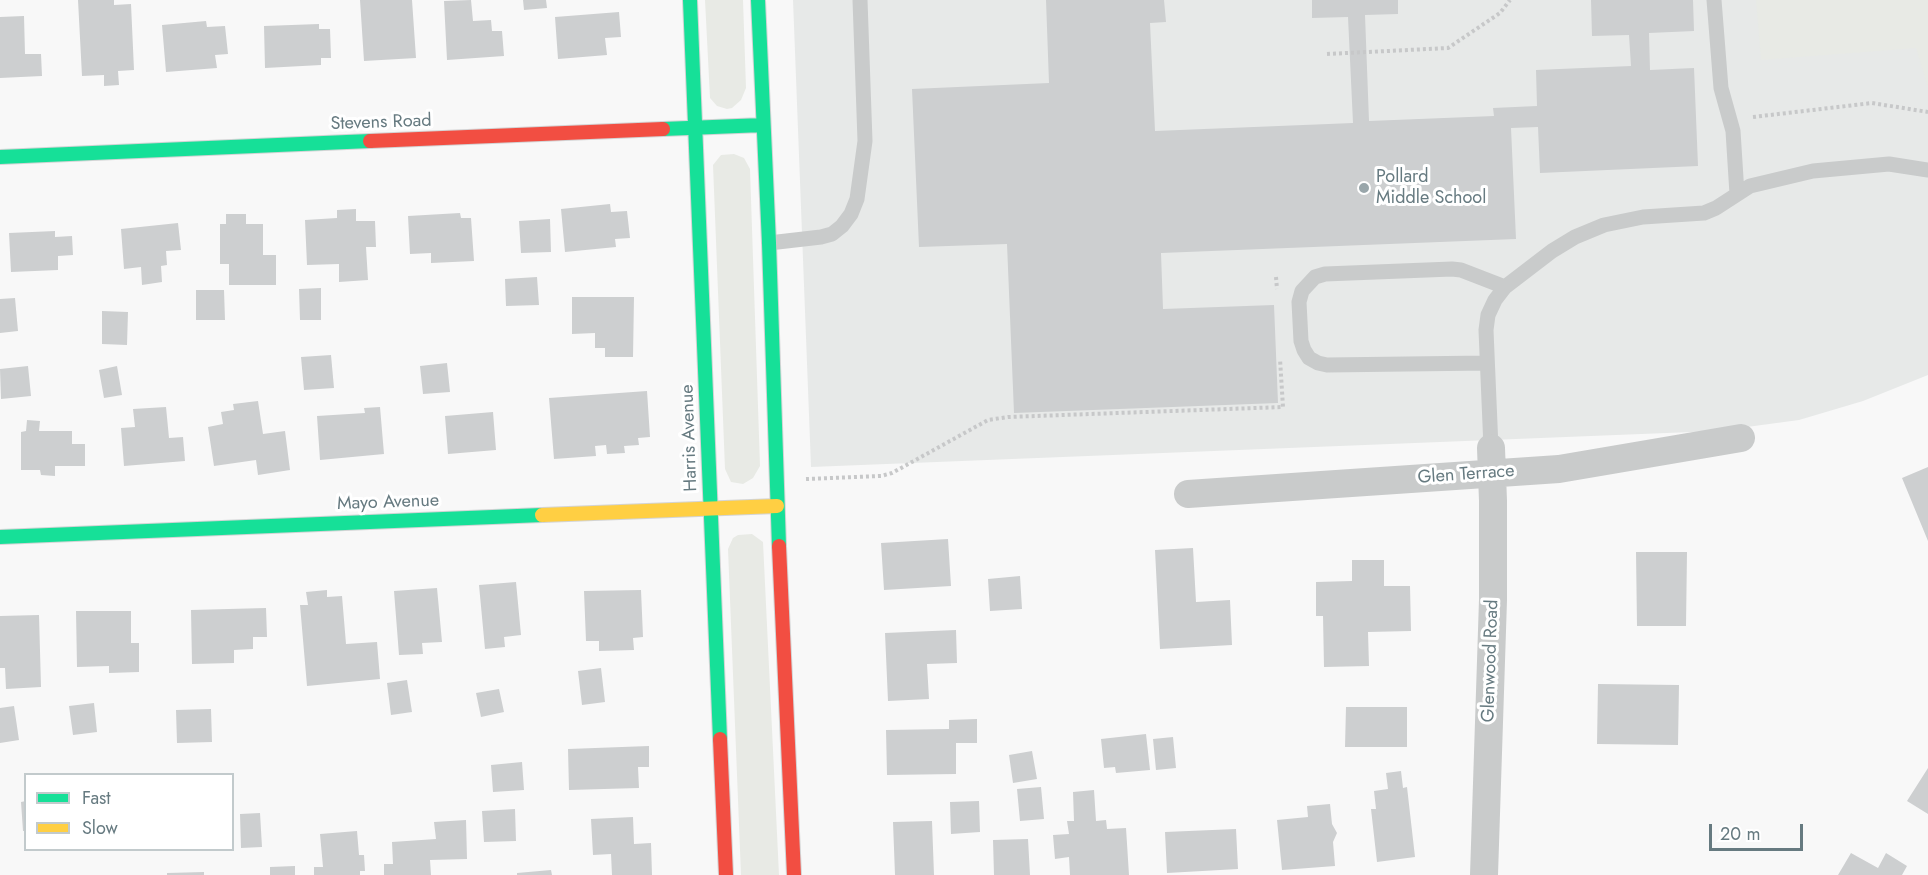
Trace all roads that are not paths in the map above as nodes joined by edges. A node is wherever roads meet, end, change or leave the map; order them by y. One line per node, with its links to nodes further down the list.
1 (690, 0): 6 (street, Harris Avenue)
2 (758, 0): 5 (street)
3 (860, 0): 10 (lane)
4 (1714, 0): 9 (lane)
5 (763, 125): 6 (street, Stevens Road); 10 (street)
6 (695, 128): 7 (street, Stevens Road); 17 (street, Harris Avenue)
7 (0, 157)
8 (1928, 170): 9 (lane)
9 (1737, 194): 11 (lane)
10 (769, 243): 16 (street)
11 (1505, 287): 12 (lane); 12 (lane)
12 (1486, 363): 14 (lane)
13 (1742, 438): 14 (street, Glen Terrace)
14 (1491, 461): 15 (street, Glen Terrace); 21 (street, Glenwood Road)
15 (1188, 494)
16 (777, 506): 17 (street, Mayo Avenue); 20 (street)
17 (711, 509): 18 (street, Mayo Avenue); 19 (street, Harris Avenue)
18 (0, 537)
19 (726, 875)
20 (794, 875)
21 (1484, 875)

